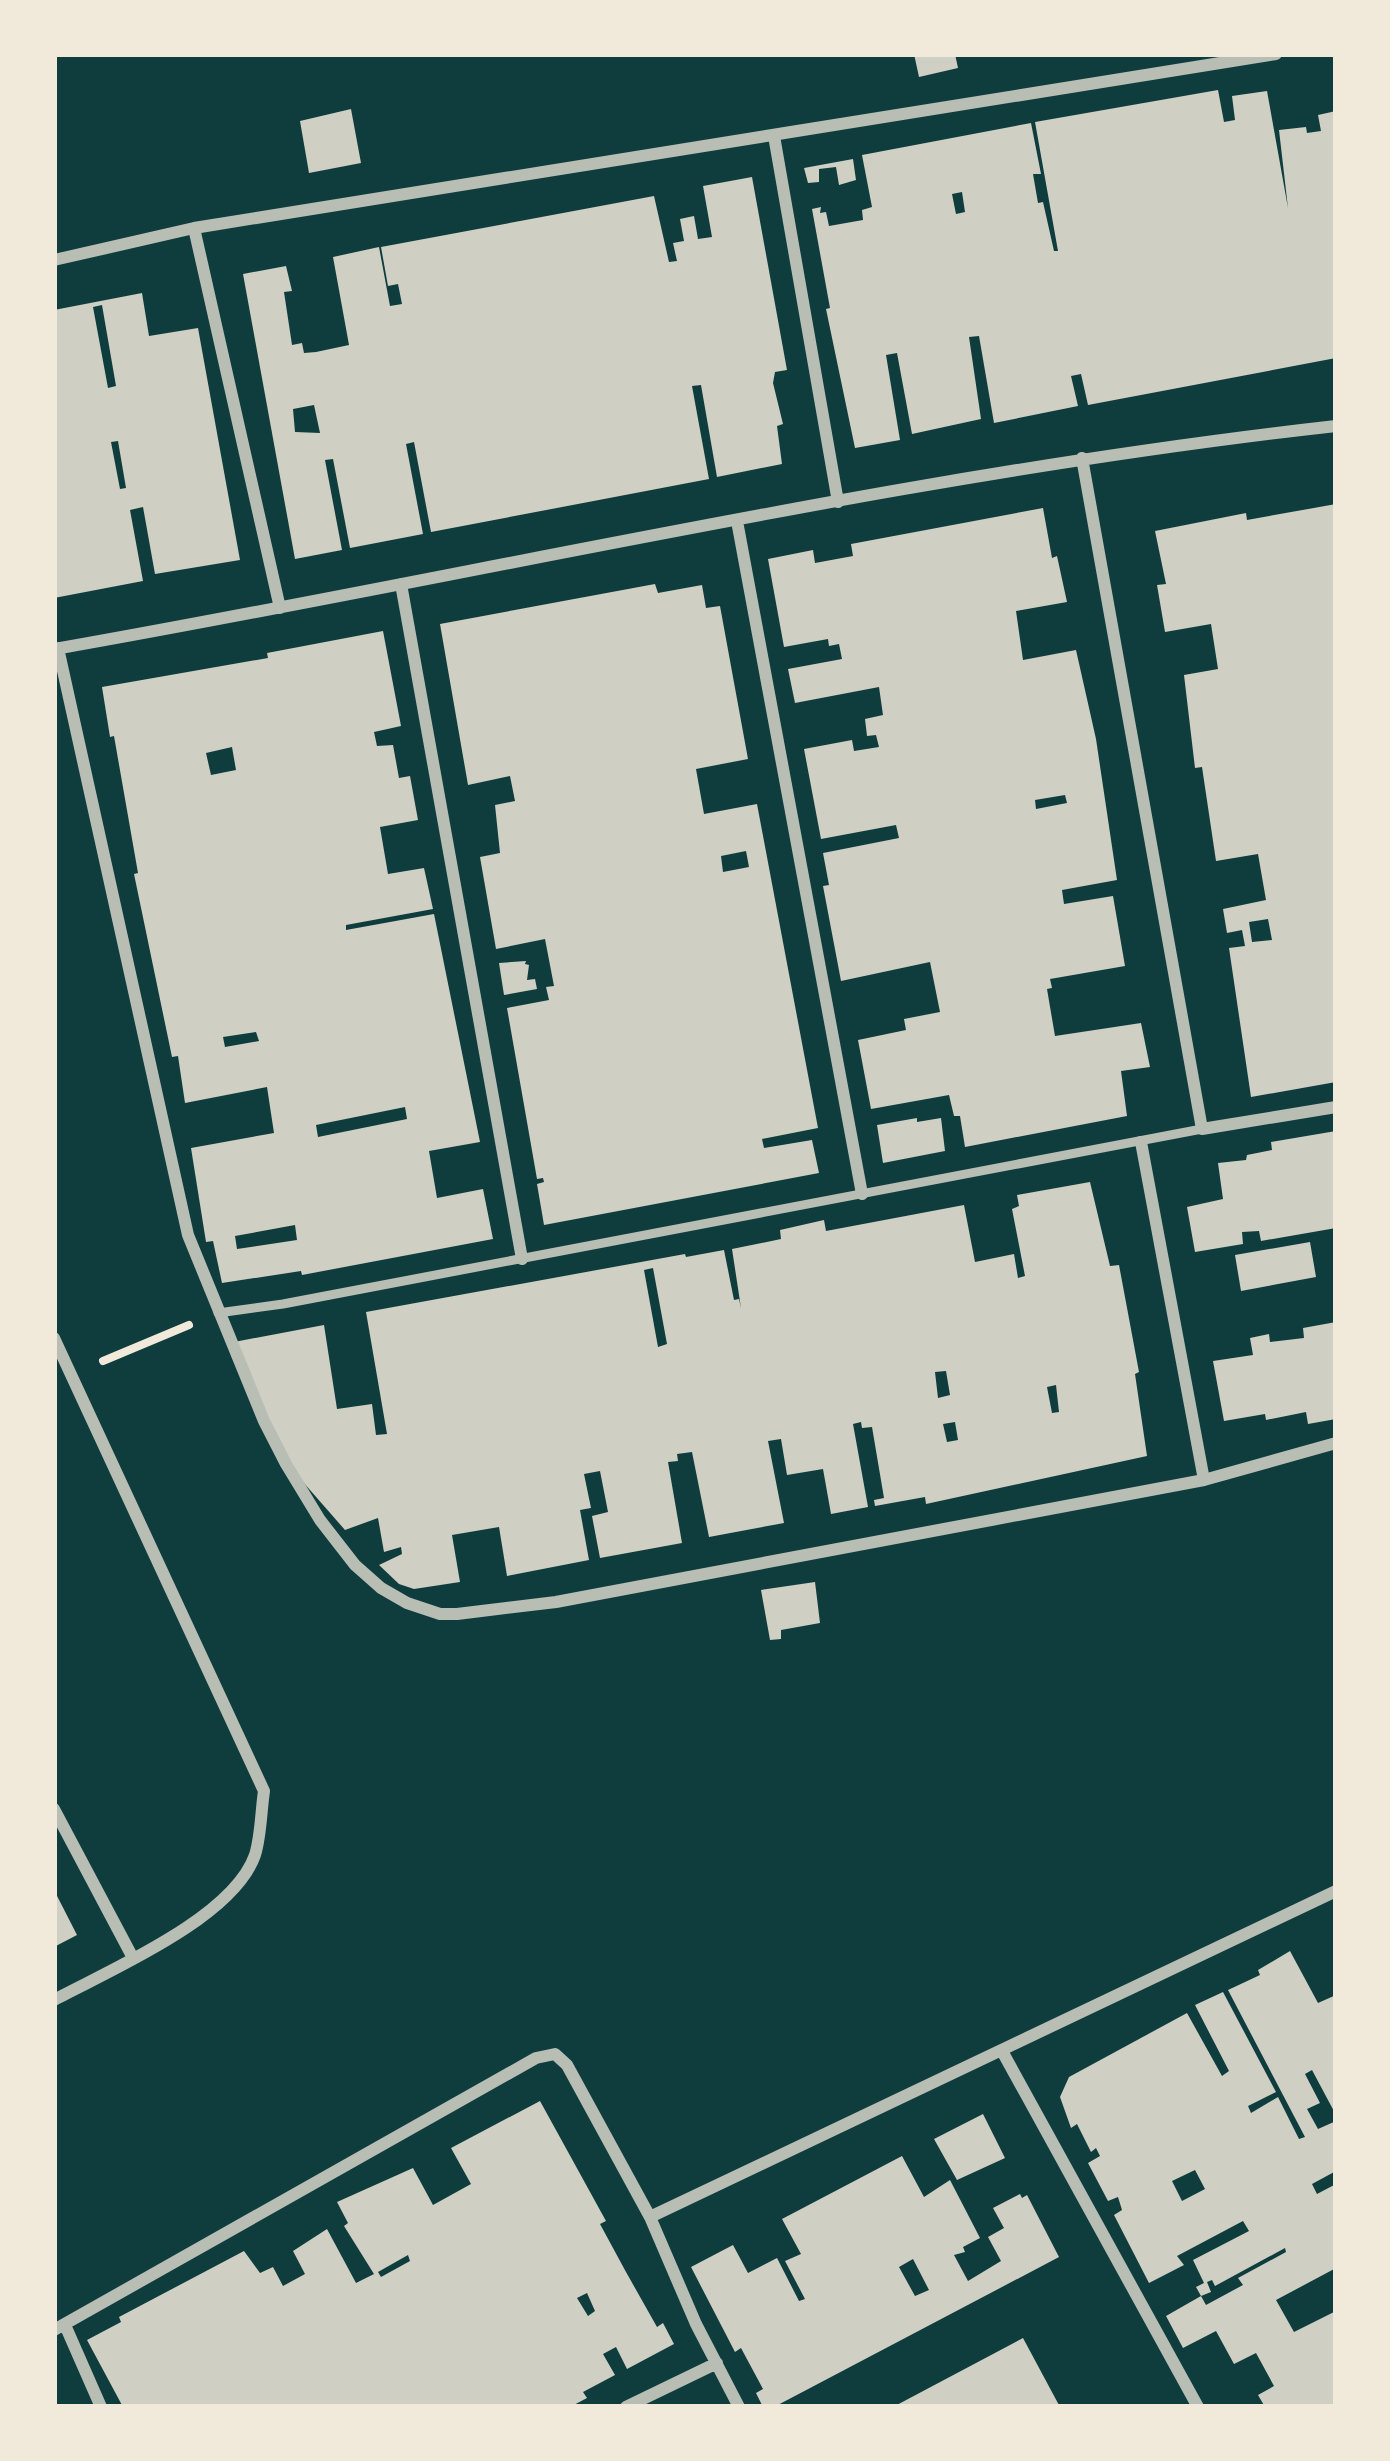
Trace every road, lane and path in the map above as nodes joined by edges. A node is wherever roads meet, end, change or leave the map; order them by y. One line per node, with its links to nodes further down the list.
1 (1276, 54): 2 (street)
2 (774, 136): 3 (street); 7 (street)
3 (194, 228): 4 (street); 10 (street)
4 (54, 260)
5 (1336, 426): 6 (street)
6 (1082, 458): 7 (street); 13 (street)
7 (838, 502): 8 (street)
8 (737, 521): 9 (street); 15 (street)
9 (400, 584): 10 (street); 16 (street)
10 (280, 608): 11 (street)
11 (56, 649): 17 (street)
12 (1336, 1107): 13 (street)
13 (1202, 1129): 14 (lane)
14 (1141, 1142): 15 (lane); 21 (street)
15 (862, 1194): 16 (lane)
16 (522, 1259): 17 (lane)
17 (218, 1313): 19 (path); 21 (street)
18 (54, 1338): 19 (street)
19 (72, 1375): 24 (street)
20 (1336, 1443): 21 (street)
21 (1204, 1480)
22 (54, 1809): 24 (street)
23 (1336, 1891): 26 (street)
24 (133, 1958): 25 (street)
25 (54, 2000)
26 (1002, 2051): 27 (street); 33 (street)
27 (650, 2217): 28 (street); 29 (street)
28 (60, 2327): 30 (street)
29 (717, 2363): 31 (street); 32 (street)
30 (101, 2407)
31 (626, 2407)
32 (739, 2407)
33 (1198, 2407)

